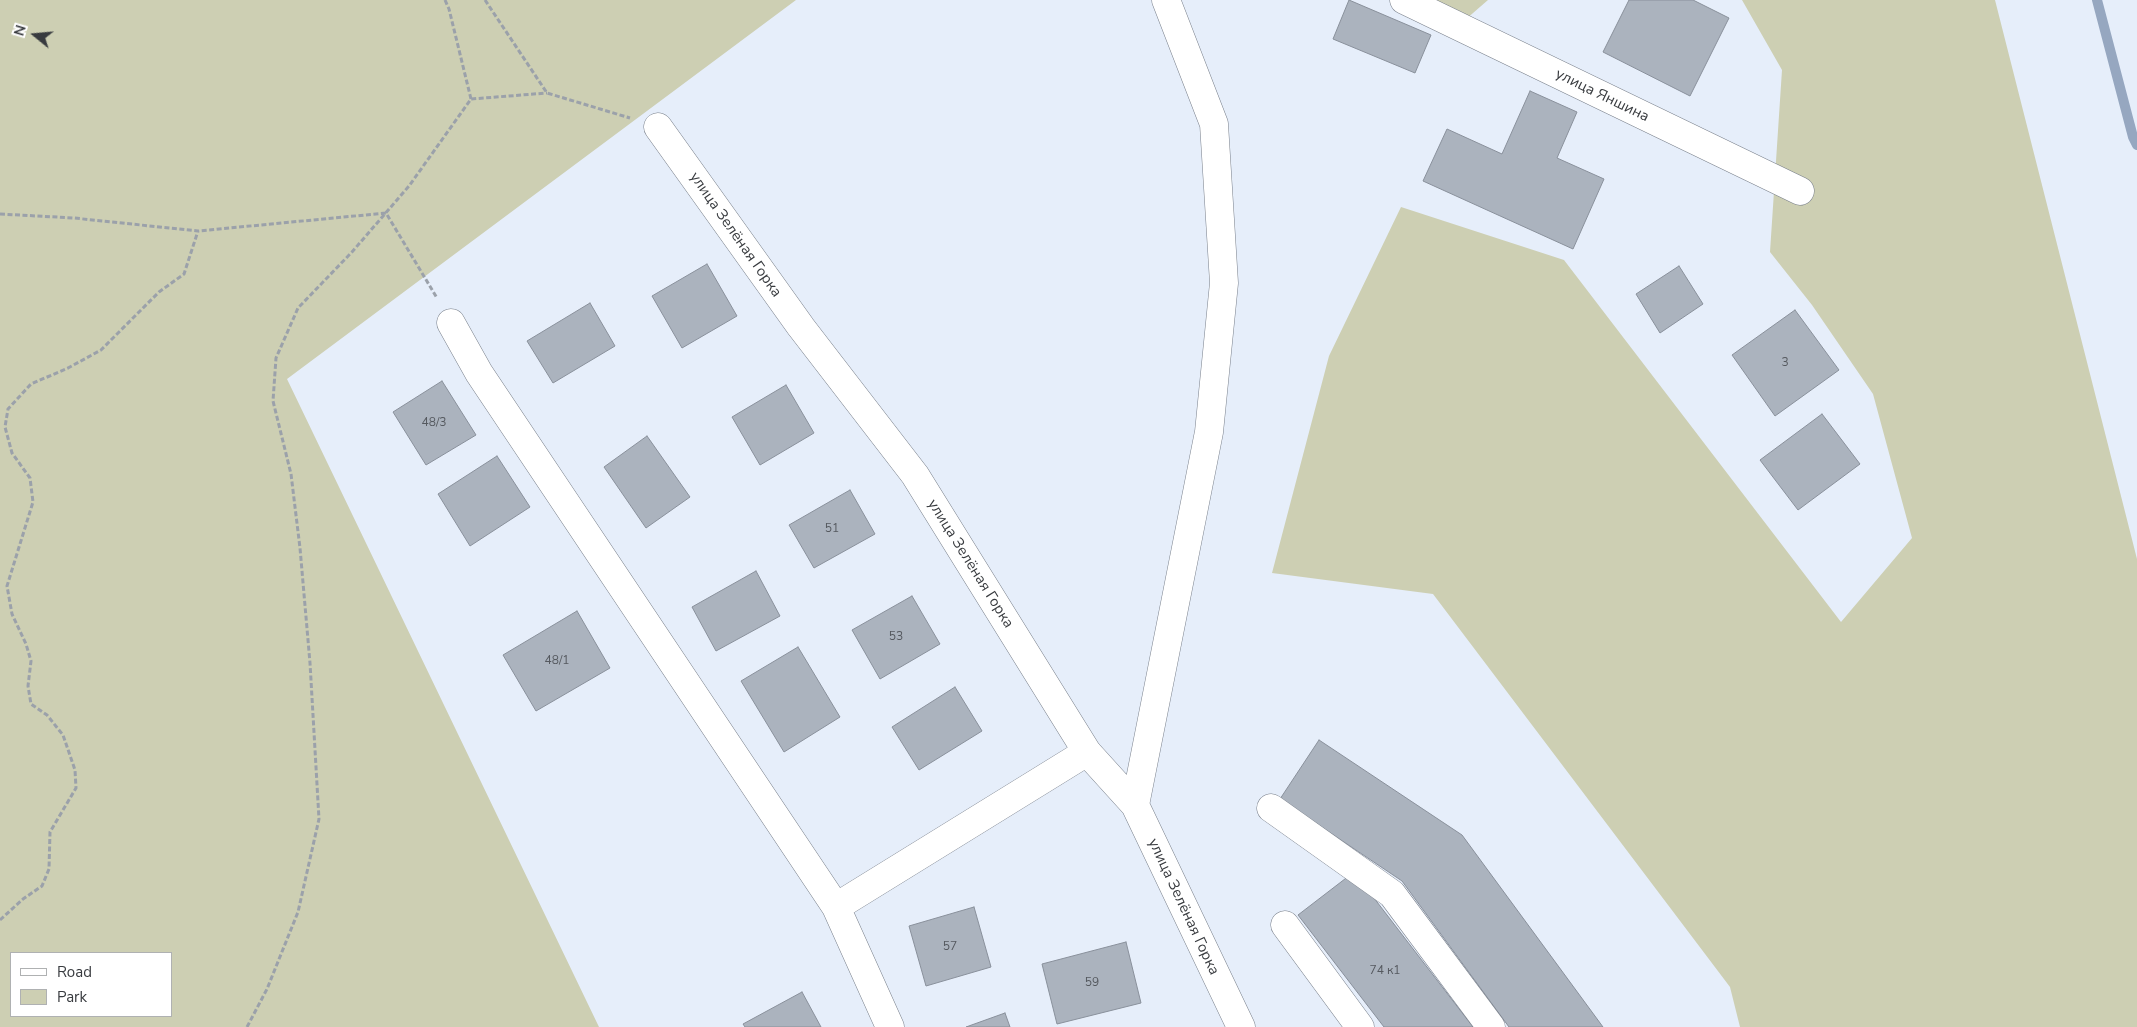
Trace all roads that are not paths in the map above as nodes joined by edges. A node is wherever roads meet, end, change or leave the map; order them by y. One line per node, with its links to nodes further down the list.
1 (1166, 0): 7 (street)
2 (1404, 0): 4 (street, улица Яншина)
3 (658, 127): 6 (street, улица Зелёная Горка)
4 (1800, 191)
5 (451, 324): 9 (street)
6 (1087, 752): 7 (street, улица Зелёная Горка); 9 (street)
7 (1135, 805): 12 (street, улица Зелёная Горка)
8 (1271, 808): 14 (street)
9 (836, 907): 11 (street)
10 (1286, 925): 13 (street)
11 (890, 1027)
12 (1241, 1027)
13 (1360, 1027)
14 (1490, 1027)

